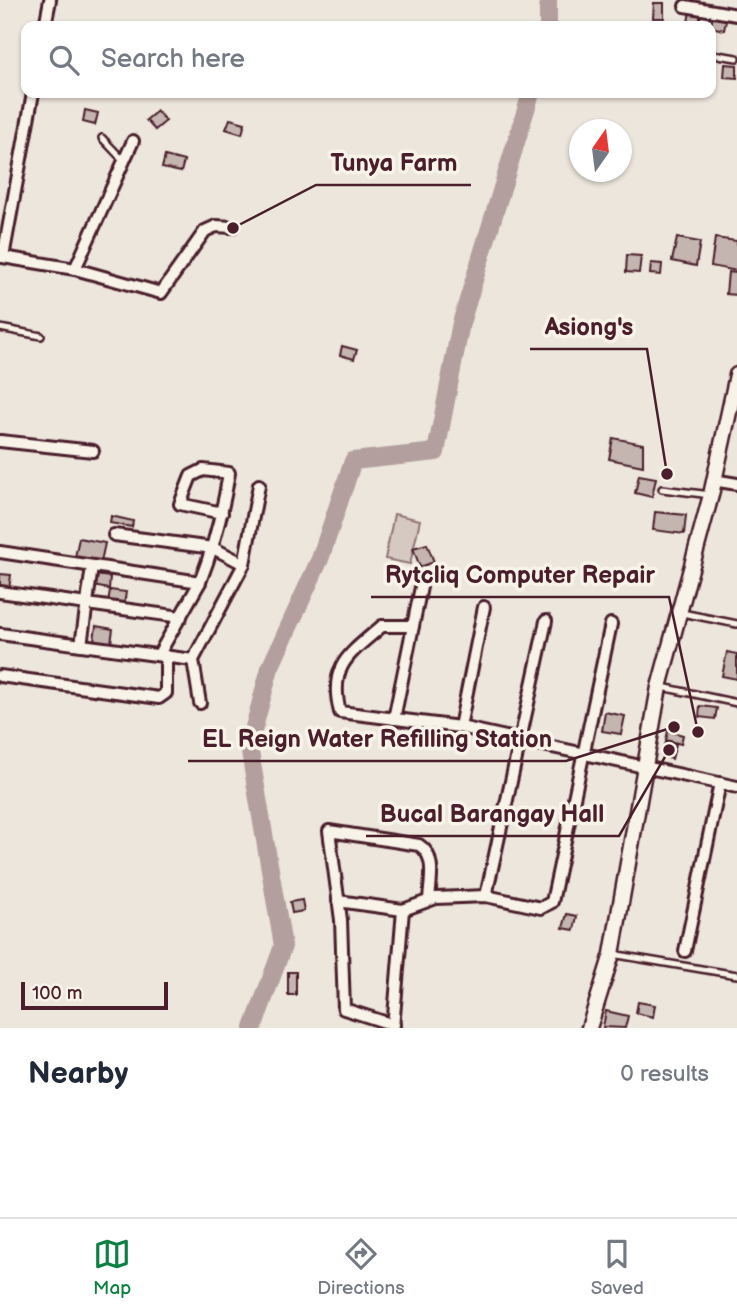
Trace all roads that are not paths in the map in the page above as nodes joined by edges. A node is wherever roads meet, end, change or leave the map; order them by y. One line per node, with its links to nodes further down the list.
1 (50, 0): 4 (street)
2 (685, 6): 3 (street)
3 (737, 15)
4 (46, 21)
5 (716, 55): 6 (lane)
6 (737, 58)
7 (32, 98): 12 (street)
8 (102, 138): 10 (lane)
9 (132, 141): 10 (street)
10 (124, 161): 13 (street)
11 (232, 227): 13 (street)
12 (2, 257): 13 (street)
13 (75, 269)
14 (0, 328): 15 (lane)
15 (41, 336)
16 (737, 375): 21 (street)
17 (0, 440): 18 (street)
18 (93, 451)
19 (737, 484): 21 (street)
20 (259, 485): 27 (street)
21 (712, 487): 22 (lane); 34 (street)
22 (662, 489)
23 (222, 513): 23 (street); 25 (street)
24 (114, 535): 25 (street)
25 (213, 548): 27 (street); 29 (street)
26 (0, 552): 28 (street)
27 (244, 564): 43 (street)
28 (92, 567): 29 (street); 32 (street)
29 (201, 582): 35 (street)
30 (421, 587): 39 (street)
31 (0, 592): 32 (street)
32 (87, 605): 35 (street); 41 (street)
33 (484, 607): 49 (street)
34 (679, 612): 38 (lane); 45 (street)
35 (181, 617): 42 (street)
36 (546, 621): 50 (street)
37 (611, 624): 51 (street)
38 (737, 624)
39 (413, 626): 48 (street); 48 (street)
40 (0, 634): 41 (street)
41 (81, 645): 42 (street)
42 (162, 655): 43 (street); 44 (street)
43 (194, 660): 46 (street)
44 (0, 676)
45 (659, 687): 47 (lane); 52 (street)
46 (200, 703)
47 (737, 703)
48 (394, 719): 49 (street)
49 (460, 727): 50 (street)
50 (521, 741): 51 (street); 55 (street)
51 (583, 753): 52 (street); 55 (street)
52 (643, 766): 53 (street); 60 (street)
53 (720, 783): 54 (street); 59 (street)
54 (737, 787)
55 (486, 896): 56 (street)
56 (429, 900): 57 (street); 58 (street)
57 (338, 901): 58 (street); 62 (street)
58 (403, 910): 62 (street)
59 (685, 951)
60 (612, 954): 61 (lane); 63 (street)
61 (737, 975)
62 (394, 1026)
63 (589, 1028)

